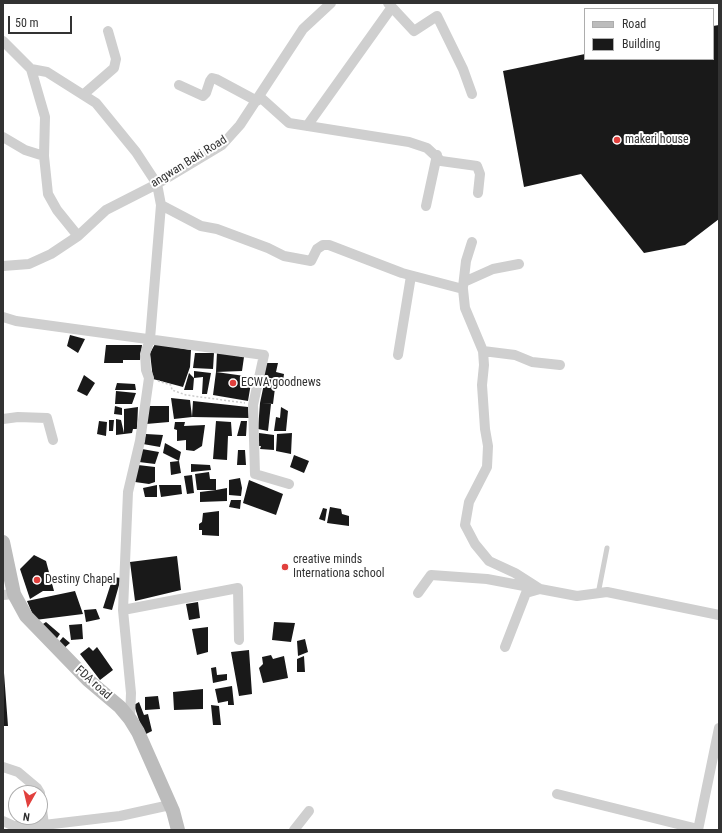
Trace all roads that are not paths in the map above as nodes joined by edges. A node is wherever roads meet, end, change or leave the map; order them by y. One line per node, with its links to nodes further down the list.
1 (331, 3): 9 (street, angwan Baki Road)
2 (390, 5): 8 (street); 10 (street)
3 (108, 31): 7 (street)
4 (3, 41): 5 (street)
5 (31, 69): 7 (street); 13 (street)
6 (179, 85): 9 (street)
7 (84, 94): 14 (street)
8 (472, 94)
9 (258, 99): 10 (street); 14 (street, angwan Baki Road)
10 (307, 126): 12 (street)
11 (3, 137): 13 (street)
12 (437, 155): 15 (street); 17 (street)
13 (44, 156): 18 (street)
14 (157, 184): 16 (street); 18 (street, angwan Baki Road)
15 (478, 193)
16 (161, 205): 22 (street); 25 (street)
17 (426, 206)
18 (78, 236): 21 (street, angwan Baki Road)
19 (472, 242): 23 (street)
20 (519, 264): 23 (street)
21 (3, 266)
22 (411, 276): 23 (street); 27 (street)
23 (463, 286): 26 (street)
24 (3, 317): 25 (street)
25 (150, 339): 31 (street); 38 (street)
26 (483, 351): 28 (street); 34 (street)
27 (398, 355)
28 (560, 365)
29 (3, 419): 30 (street)
30 (53, 440)
31 (289, 484)
32 (3, 542): 36 (street, FDA road)
33 (607, 548): 37 (lane)
34 (540, 589): 35 (street); 37 (street); 41 (street)
35 (418, 593)
36 (9, 594): 42 (street, FDA road)
37 (598, 594): 39 (street)
38 (123, 610): 40 (street); 42 (street)
39 (719, 615)
40 (239, 640)
41 (505, 647)
42 (130, 719): 47 (street, FDA road)
43 (719, 728): 54 (street)
44 (3, 767): 45 (street)
45 (33, 785)
46 (557, 794): 54 (street)
47 (170, 805): 51 (street); 52 (street, FDA road)
48 (309, 811): 53 (street)
49 (12, 825): 50 (street)
50 (44, 825)
51 (48, 825)
52 (178, 830)
53 (294, 830)
54 (698, 830)

